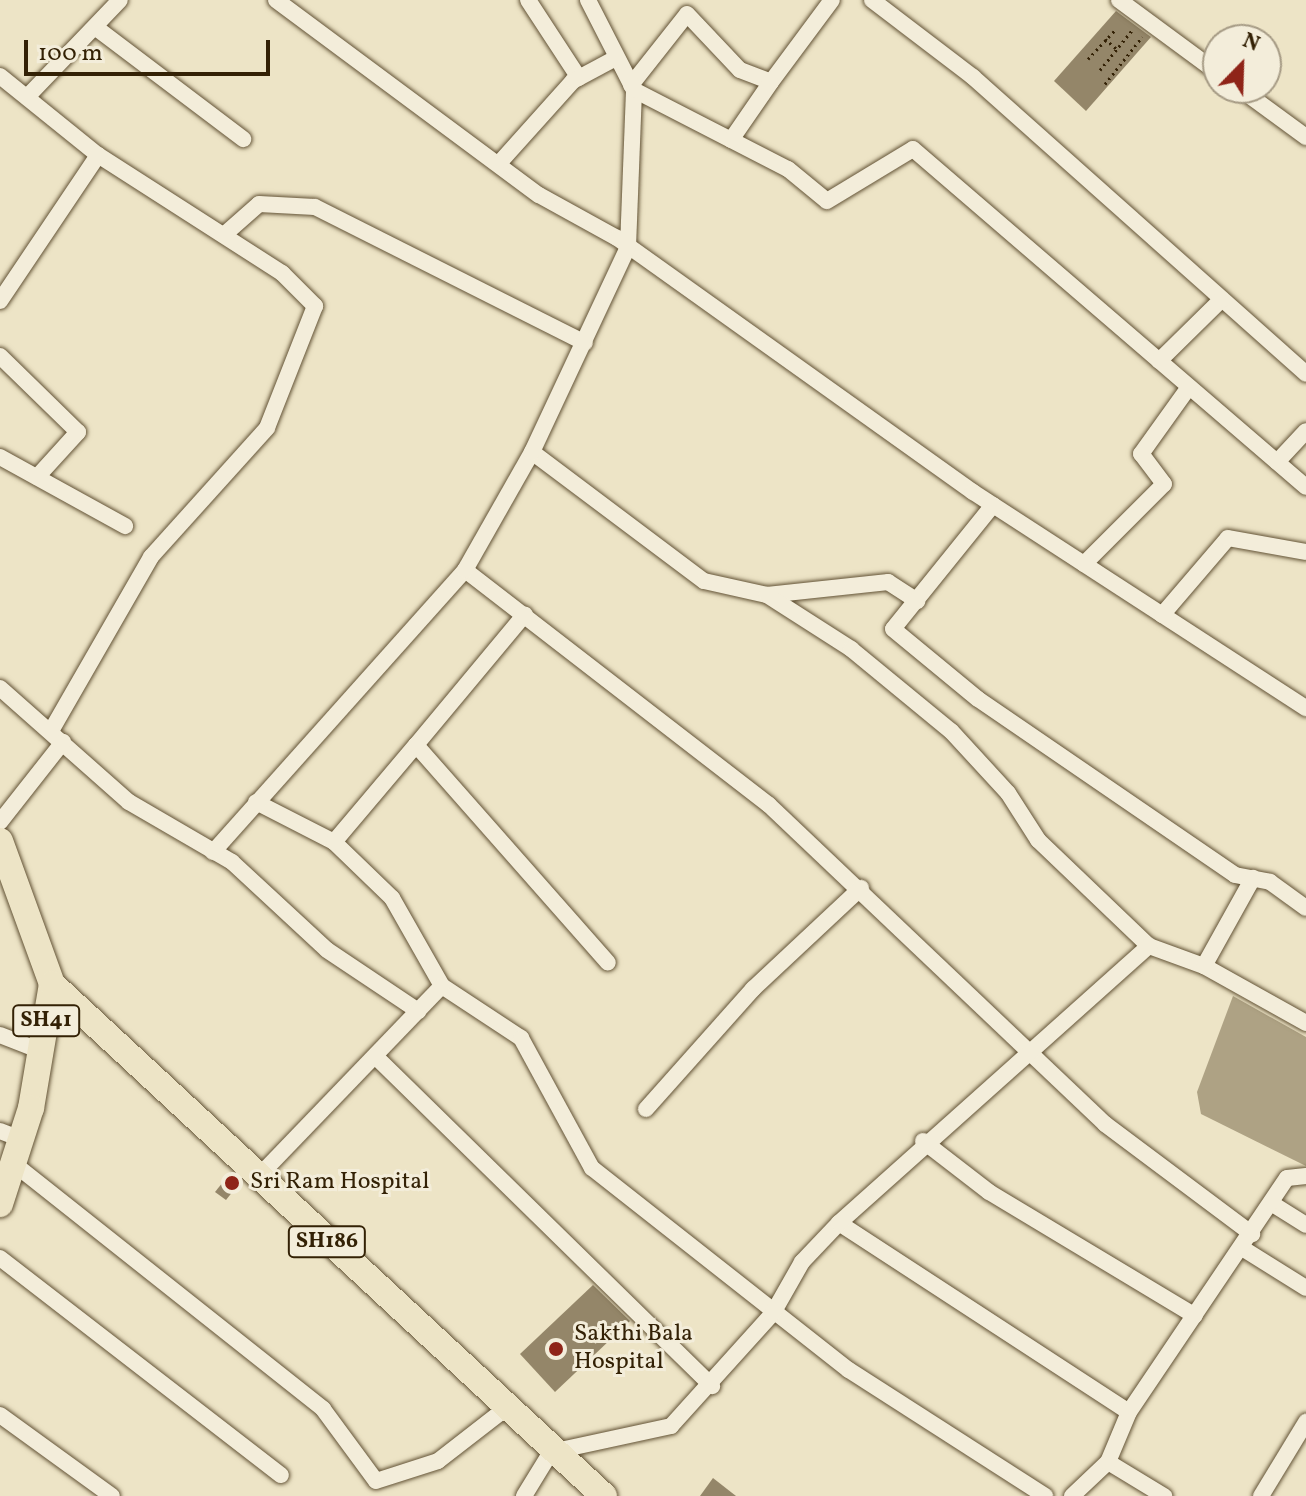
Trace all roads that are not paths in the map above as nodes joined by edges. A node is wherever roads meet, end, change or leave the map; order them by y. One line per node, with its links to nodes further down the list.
1 (120, 0): 10 (street)
2 (276, 0): 23 (street)
3 (521, 0): 4 (street)
4 (528, 0): 14 (street)
5 (588, 0): 11 (street)
6 (832, 0): 15 (street)
7 (1119, 0): 12 (street)
8 (881, 2): 26 (street)
9 (690, 7): 15 (street); 16 (street)
10 (95, 27): 17 (street); 20 (street)
11 (614, 59): 14 (street); 16 (street)
12 (1202, 61)
13 (0, 76): 17 (street)
14 (579, 78): 23 (street)
15 (771, 82): 21 (street)
16 (633, 88): 21 (street); 25 (street)
17 (27, 97): 22 (street)
18 (1261, 104): 19 (street)
19 (1306, 137)
20 (243, 139)
21 (731, 140): 30 (street)
22 (98, 155): 24 (street); 27 (street)
23 (502, 160): 25 (street)
24 (225, 234): 28 (street); 50 (street)
25 (628, 247): 28 (street); 39 (street)
26 (1222, 299): 30 (street); 31 (street)
27 (0, 301)
28 (585, 343): 34 (street)
29 (0, 356): 37 (street)
30 (1159, 361): 32 (street)
31 (1306, 374)
32 (1189, 387): 35 (street); 42 (street)
33 (1306, 431): 35 (street)
34 (532, 452): 43 (street); 44 (street)
35 (1277, 462): 38 (street)
36 (4, 466): 37 (street)
37 (37, 477): 40 (street)
38 (1306, 487)
39 (993, 505): 42 (street); 45 (street)
40 (125, 526)
41 (1306, 552): 47 (street)
42 (1084, 564): 47 (street)
43 (465, 570): 46 (street); 52 (street)
44 (767, 595): 45 (street); 60 (street)
45 (917, 601): 57 (street)
46 (525, 614): 51 (street); 58 (street)
47 (1162, 615): 49 (street)
48 (0, 688): 50 (street)
49 (1306, 708)
50 (57, 737): 53 (street); 56 (street)
51 (416, 745): 55 (street); 61 (street)
52 (256, 802): 55 (street); 56 (street)
53 (0, 822)
54 (0, 841): 63 (main road, SH41)
55 (334, 842): 64 (street)
56 (213, 852): 65 (street)
57 (1253, 878): 59 (street); 62 (street)
58 (861, 888): 68 (street); 71 (street)
59 (1306, 908)
60 (1149, 946): 62 (street); 68 (street)
61 (608, 963)
62 (1204, 966): 66 (street)
63 (52, 984): 69 (main road, SH41); 75 (main road, SH186)
64 (442, 986): 65 (street); 84 (street)
65 (418, 1011): 70 (street)
66 (1306, 1023)
67 (0, 1035): 69 (street)
68 (1031, 1049): 72 (street); 80 (street)
69 (41, 1051): 73 (main road, SH41)
70 (375, 1056): 75 (street); 86 (street)
71 (646, 1109)
72 (923, 1141): 78 (street); 85 (street)
73 (11, 1144): 77 (main road, SH41); 87 (street)
74 (1306, 1176): 76 (street)
75 (258, 1177): 87 (main road, SH186)
76 (1271, 1203): 79 (street); 80 (street)
77 (0, 1204)
78 (839, 1223): 84 (street); 88 (street)
79 (1306, 1225)
80 (1252, 1234): 81 (street)
81 (1242, 1248): 83 (street); 85 (street)
82 (0, 1258): 93 (street)
83 (1306, 1288)
84 (773, 1313): 86 (street); 97 (street)
85 (1195, 1316): 88 (street)
86 (712, 1386): 91 (street)
87 (505, 1409): 91 (main road, SH186)
88 (1129, 1412): 92 (street)
89 (0, 1415): 94 (street)
90 (1306, 1422): 100 (street)
91 (551, 1452): 95 (street); 96 (main road, SH186)
92 (1108, 1462): 98 (street); 99 (street)
93 (281, 1475)
94 (112, 1496)
95 (524, 1496)
96 (604, 1496)
97 (1045, 1496)
98 (1072, 1496)
99 (1164, 1496)
100 (1261, 1496)

